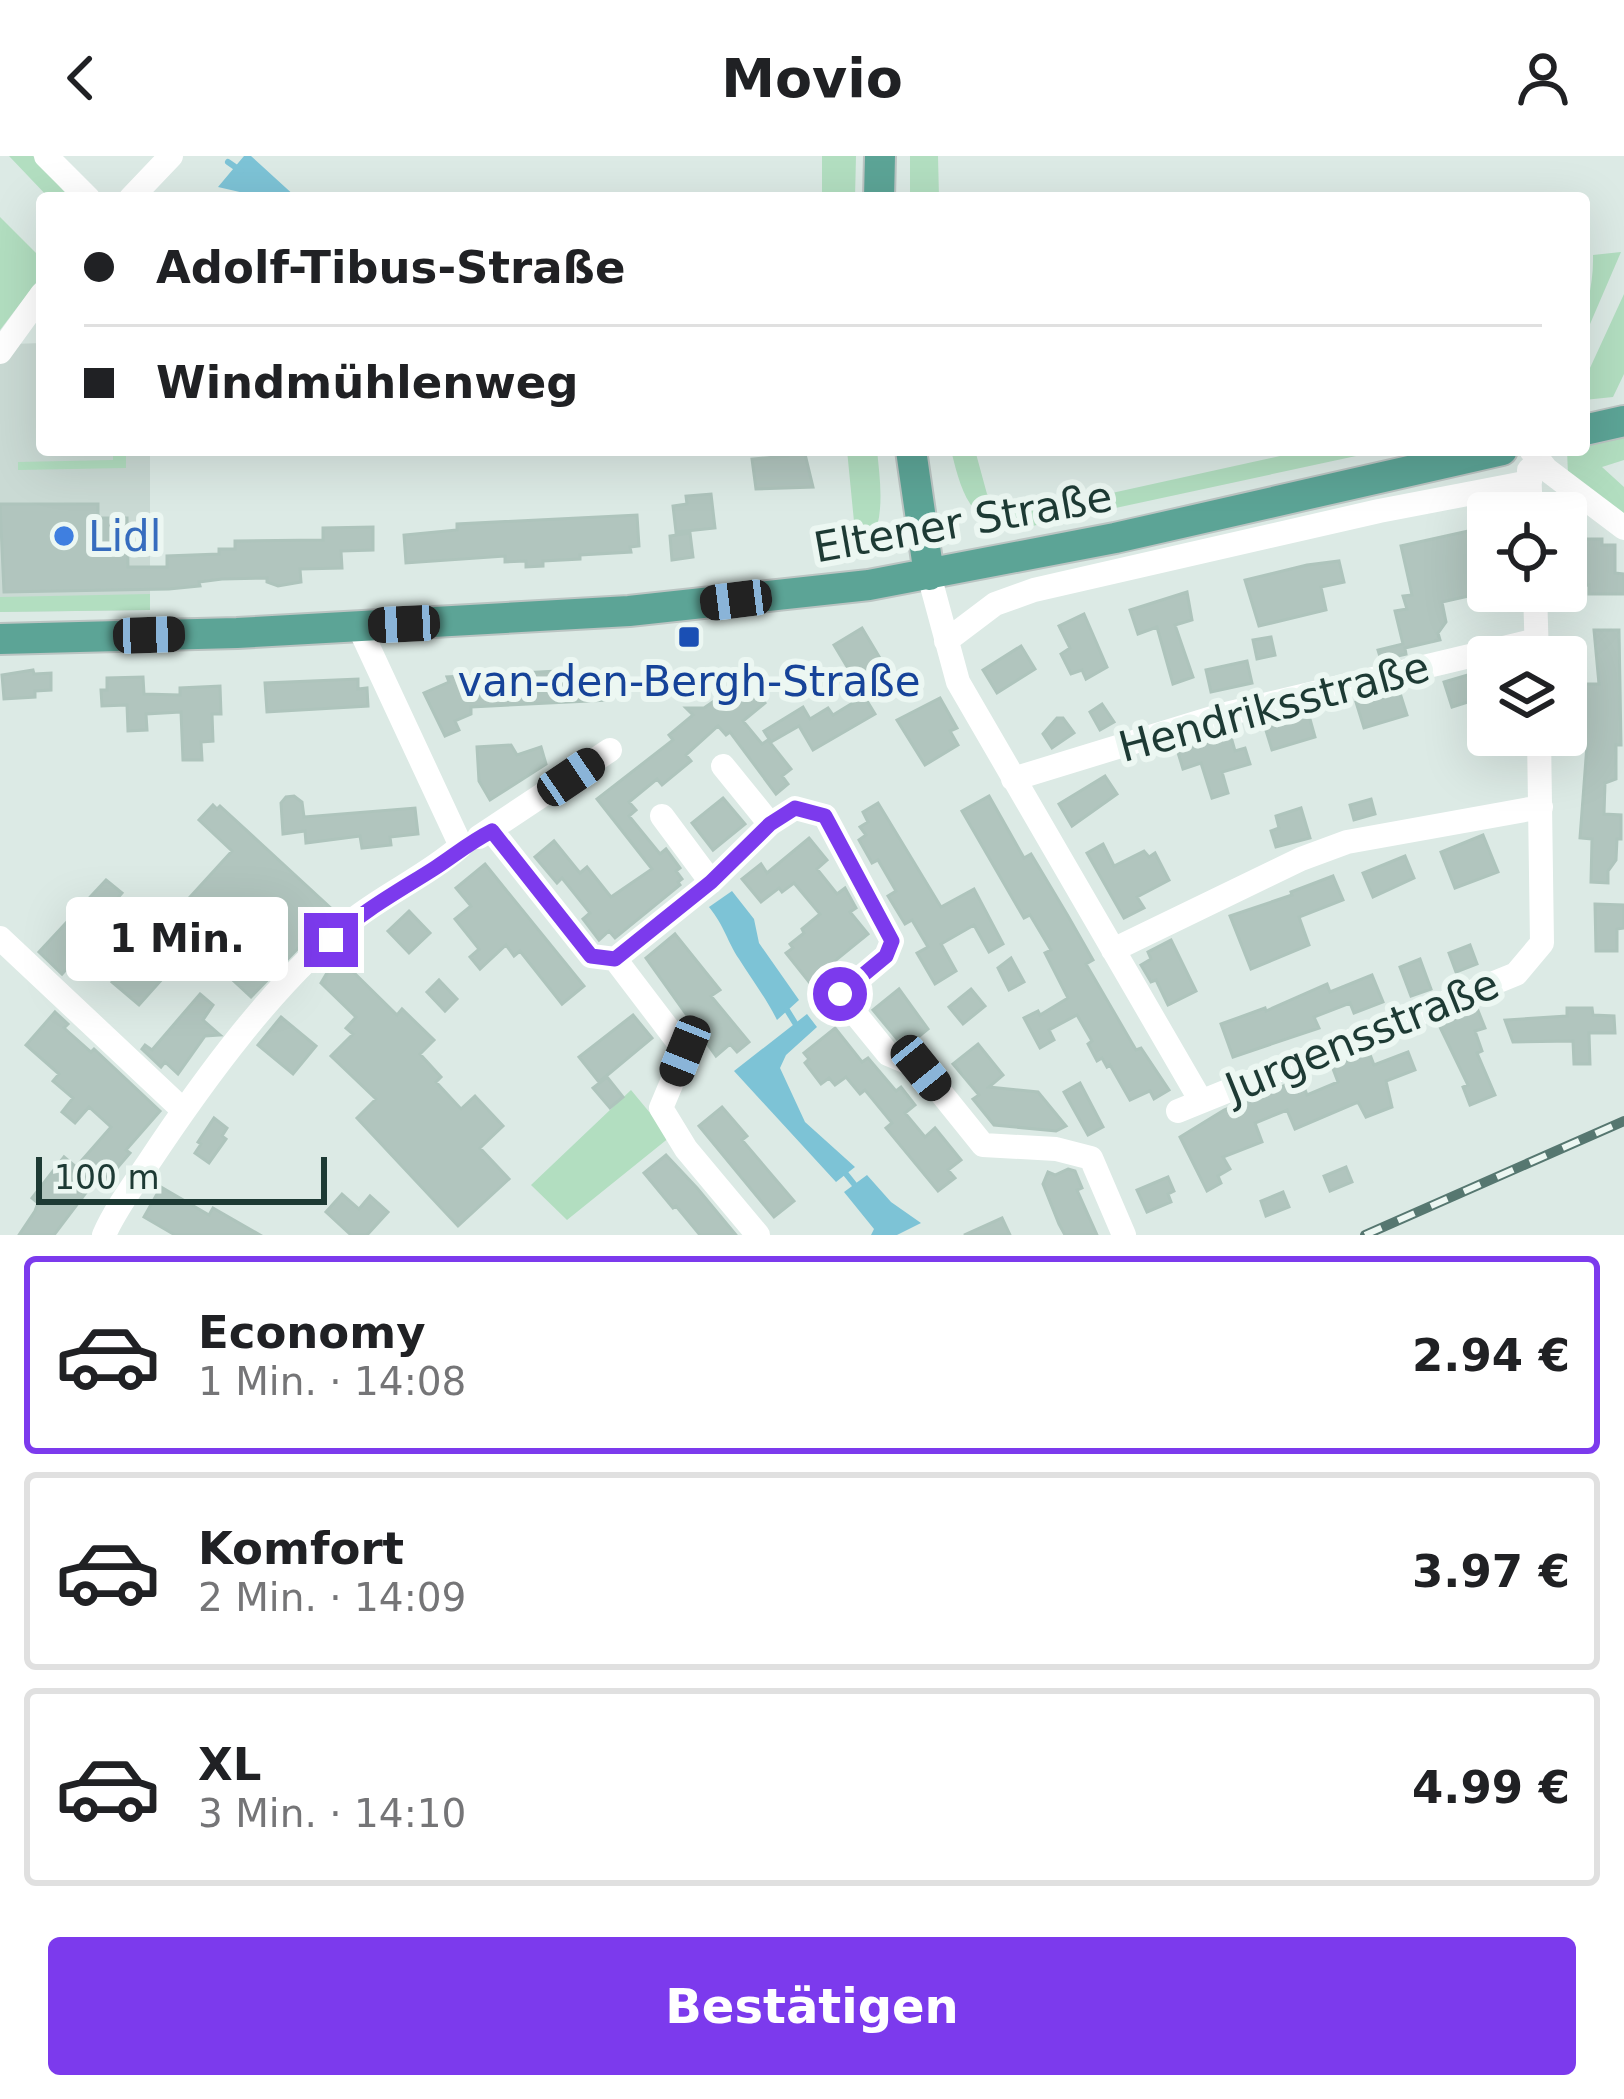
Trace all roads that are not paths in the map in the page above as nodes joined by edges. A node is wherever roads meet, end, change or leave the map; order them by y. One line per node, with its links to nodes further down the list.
1 (46, 156): 4 (street)
2 (172, 156): 5 (street)
3 (880, 156): 6 (main road)
4 (82, 192)
5 (137, 192)
6 (879, 192)
7 (36, 302): 8 (street)
8 (0, 352)
9 (1624, 421): 10 (main road)
10 (1590, 429)
11 (912, 456): 18 (main road)
12 (1476, 456): 18 (main road, Eltener Straße)
13 (1529, 456): 15 (street)
14 (1534, 456): 17 (street)
15 (1530, 482): 16 (street); 21 (street, Eltener Straße)
16 (1530, 492)
17 (1624, 528)
18 (929, 575): 19 (main road, Eltener Straße); 21 (street)
19 (359, 627): 20 (main road, Eltener Straße); 31 (street)
20 (0, 639)
21 (946, 641): 26 (street)
22 (1467, 663): 26 (street, Hendriksstraße)
23 (610, 750): 30 (street)
24 (1539, 756): 27 (street, Jurgensstraße)
25 (722, 766): 29 (street)
26 (1013, 779): 34 (street)
27 (1540, 807): 34 (street); 34 (street, Jurgensstraße)
28 (662, 816): 32 (street)
29 (770, 824): 32 (street); 39 (street)
30 (492, 831): 31 (street); 35 (street)
31 (460, 846): 36 (street)
32 (711, 882): 35 (street)
33 (0, 938): 36 (street)
34 (1113, 950)
35 (615, 959): 38 (street)
36 (183, 1110): 37 (street)
37 (104, 1235)
38 (758, 1235)
39 (1124, 1235)

